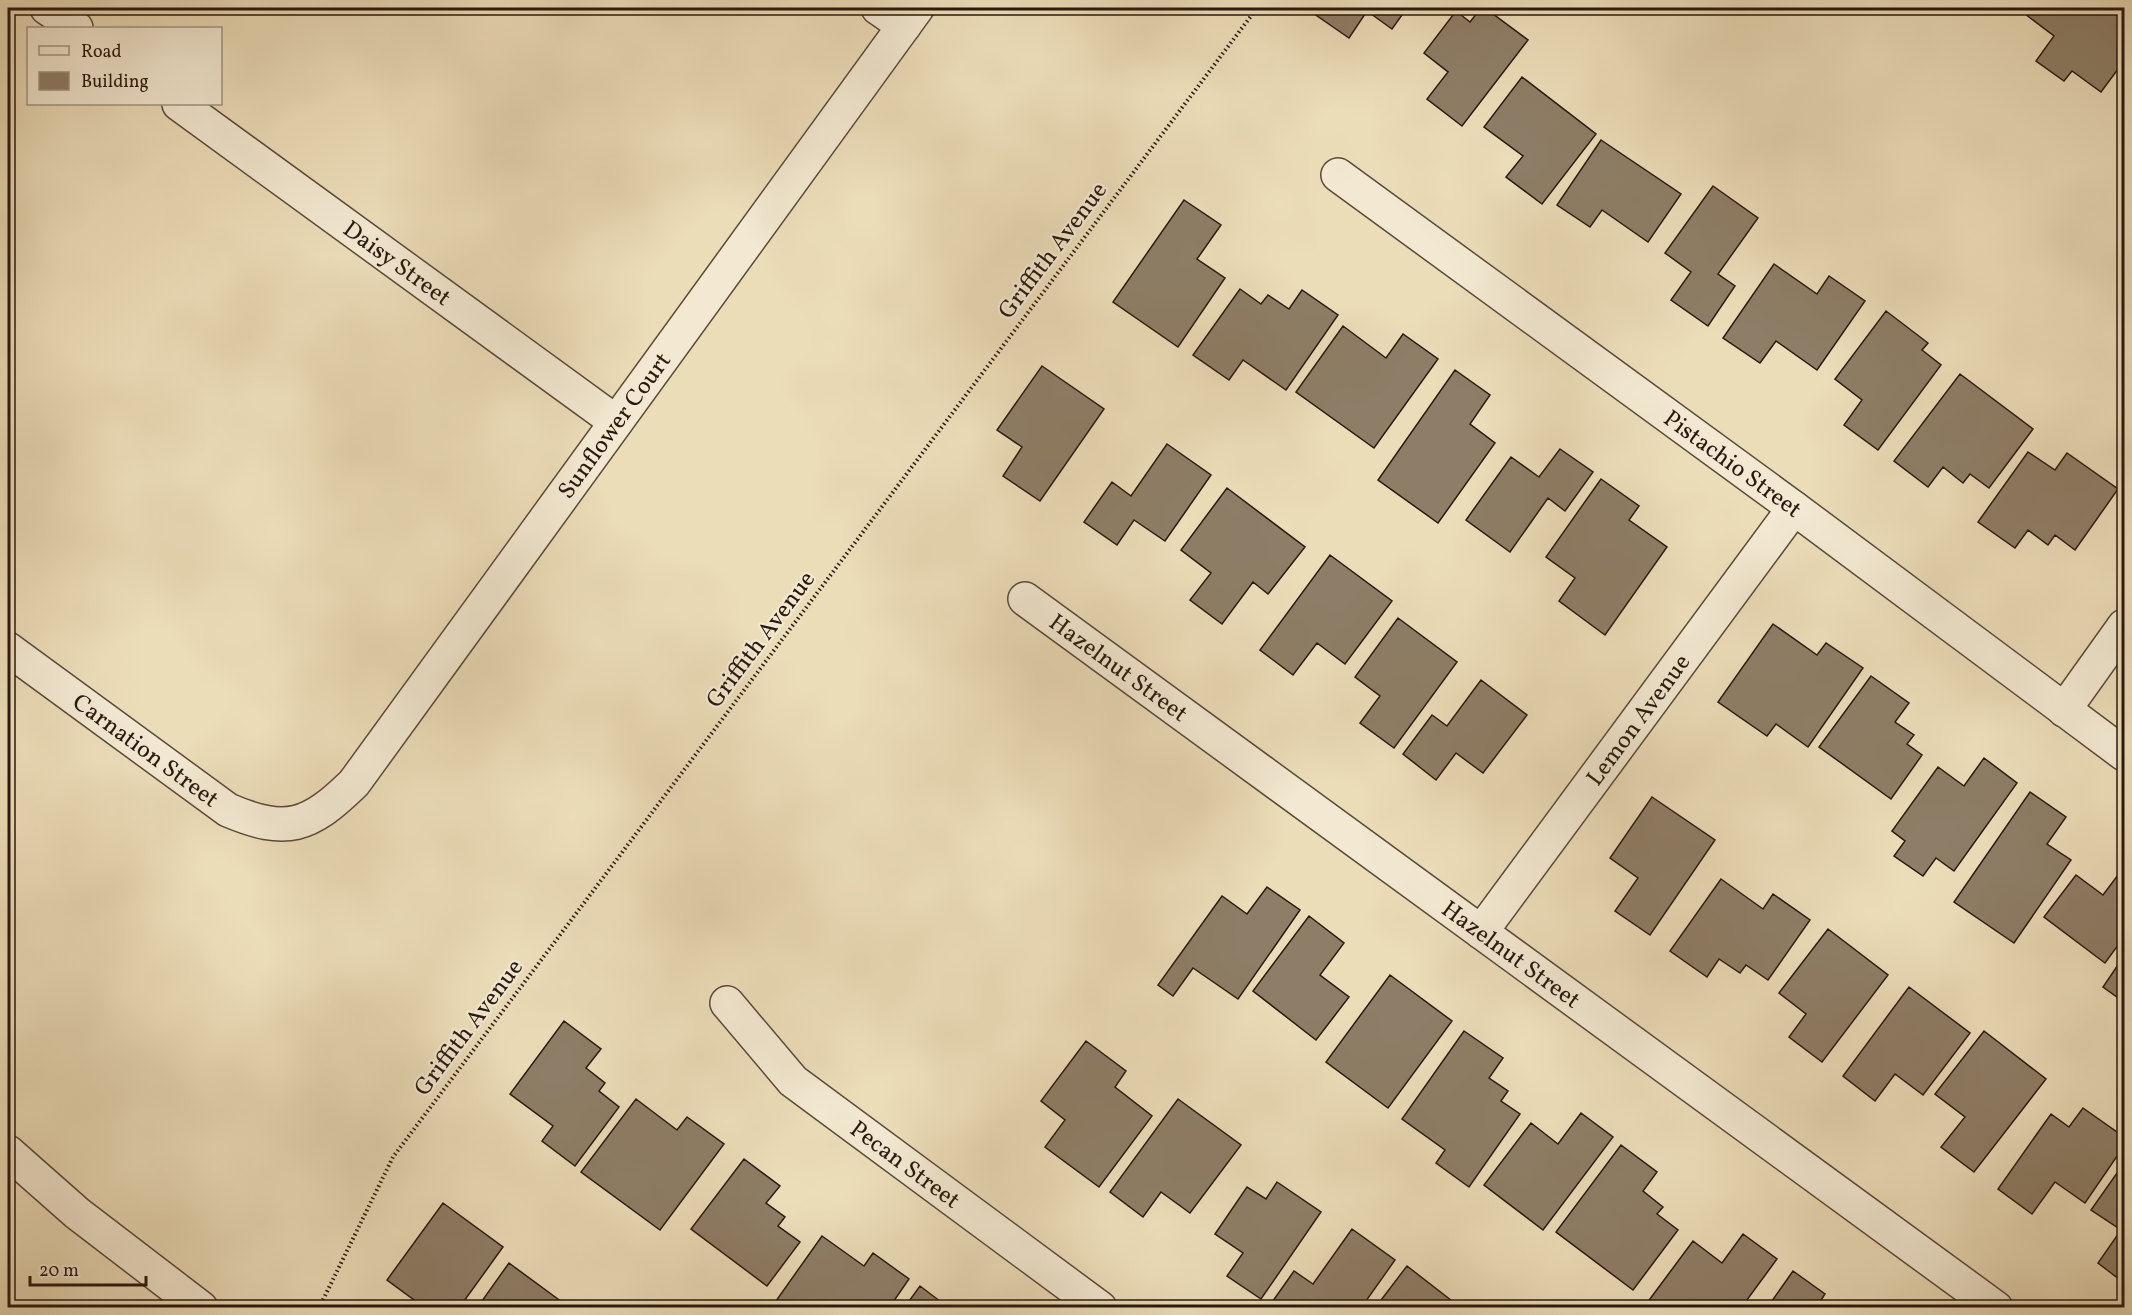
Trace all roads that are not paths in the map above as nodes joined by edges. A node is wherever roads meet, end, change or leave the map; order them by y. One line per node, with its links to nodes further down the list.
1 (47, 8): 3 (street)
2 (900, 14): 6 (street, Sunflower Court)
3 (75, 27)
4 (180, 105): 6 (street, Daisy Street)
5 (1338, 175): 7 (street, Pistachio Street)
6 (616, 422): 13 (street, Sunflower Court)
7 (1794, 508): 11 (street, Pistachio Street); 14 (street, Lemon Avenue)
8 (1025, 599): 14 (street, Hazelnut Street)
9 (2124, 626): 11 (street)
10 (8, 650): 13 (street, Carnation Street)
11 (2064, 710): 12 (street, Pistachio Street)
12 (2124, 754)
13 (296, 823)
14 (1481, 932): 19 (street, Hazelnut Street)
15 (727, 1003): 18 (street, Pecan Street)
16 (8, 1152): 17 (street)
17 (201, 1308)
18 (1100, 1308)
19 (1996, 1308)

